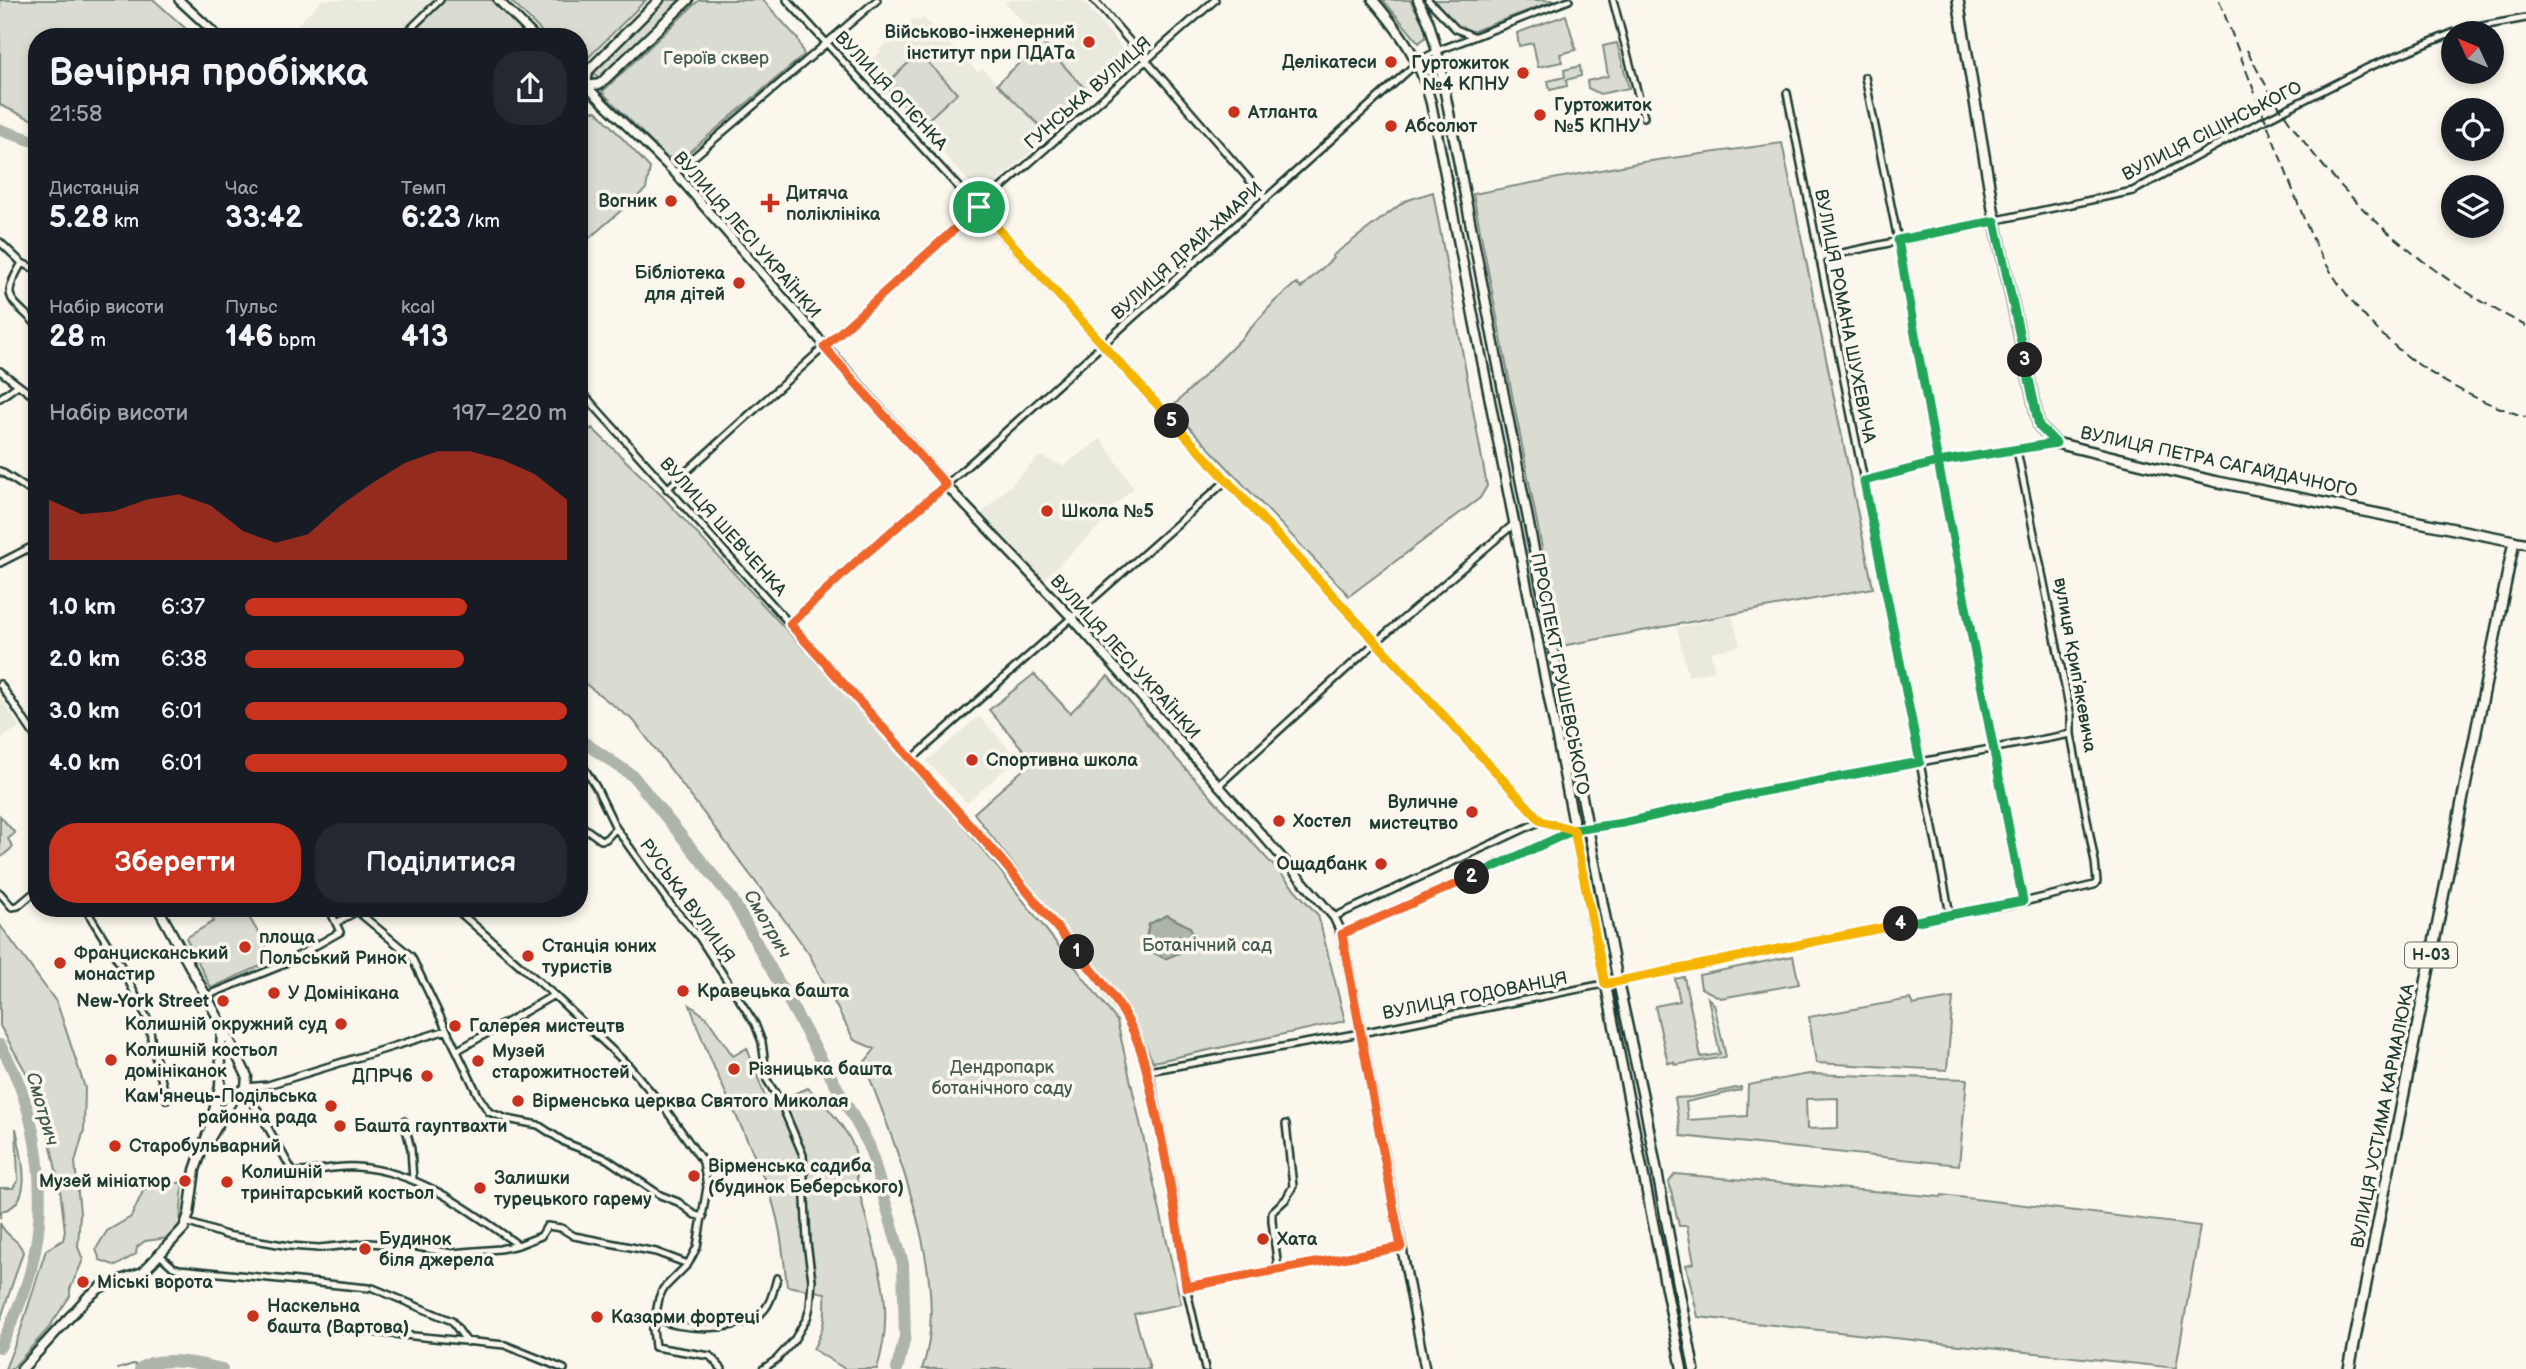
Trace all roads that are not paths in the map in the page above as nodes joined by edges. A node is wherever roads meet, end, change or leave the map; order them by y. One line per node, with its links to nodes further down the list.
1 (179, 0): 17 (street)
2 (440, 0): 18 (street)
3 (498, 0): 19 (street)
4 (659, 0): 25 (main road)
5 (688, 0): 27 (main road)
6 (787, 0): 21 (street, ВУЛИЦЯ ОГІЄНКА)
7 (877, 0): 21 (street)
8 (1094, 0): 23 (street)
9 (1215, 0): 23 (street, ГУНСЬКА ВУЛИЦЯ)
10 (1373, 0): 24 (main road, ПРОСПЕКТ ГРУШЕВСЬКОГО)
11 (1418, 0): 22 (main road, ПРОСПЕКТ ГРУШЕВСЬКОГО)
12 (1428, 0): 20 (street)
13 (1569, 0): 20 (street, ВУЛИЦЯ ДРАЙ-ХМАРИ)
14 (1613, 0): 30 (street)
15 (1958, 0): 34 (main road)
16 (2526, 18): 34 (street, ВУЛИЦЯ СІЦІНСЬКОГО)
17 (209, 28)
18 (411, 28)
19 (526, 28)
20 (1476, 36): 22 (street, ВУЛИЦЯ ДРАЙ-ХМАРИ)
21 (826, 42): 31 (street); 33 (street, ВУЛИЦЯ ОГІЄНКА)
22 (1437, 51): 24 (street, ВУЛИЦЯ ДРАЙ-ХМАРИ); 74 (main road, ПРОСПЕКТ ГРУШЕВСЬКОГО)
23 (1146, 61): 32 (street); 33 (street, ГУНСЬКА ВУЛИЦЯ)
24 (1419, 61): 32 (street, ВУЛИЦЯ ДРАЙ-ХМАРИ); 57 (main road, ПРОСПЕКТ ГРУШЕВСЬКОГО)
25 (588, 71)
26 (1865, 77): 35 (street)
27 (588, 85)
28 (588, 92): 31 (street, ВУЛИЦЯ ЛЕСІ УКРАЇНКИ)
29 (1787, 93): 37 (street, ВУЛИЦЯ РОМАНА ШУХЕВИЧА)
30 (1644, 117)
31 (675, 173): 42 (street, ВУЛИЦЯ ЛЕСІ УКРАЇНКИ)
32 (1266, 199): 41 (street, ВУЛИЦЯ ДРАЙ-ХМАРИ)
33 (979, 207): 41 (street, ВУЛИЦЯ ОГІЄНКА); 42 (street, ГУНСЬКА ВУЛИЦЯ)
34 (1995, 221): 35 (street, ВУЛИЦЯ СІЦІНСЬКОГО); 48 (main road)
35 (1898, 240): 37 (street, ВУЛИЦЯ СІЦІНСЬКОГО); 50 (street)
36 (0, 242): 38 (street)
37 (1819, 258): 53 (street, ВУЛИЦЯ РОМАНА ШУХЕВИЧА)
38 (22, 263): 39 (street); 40 (street)
39 (28, 266)
40 (28, 316)
41 (1102, 346): 52 (street, ВУЛИЦЯ ОГІЄНКА); 54 (street, ВУЛИЦЯ ДРАЙ-ХМАРИ)
42 (824, 347): 54 (street, ВУЛИЦЯ ЛЕСІ УКРАЇНКИ); 56 (street, ГУНСЬКА ВУЛИЦЯ)
43 (0, 371): 44 (street)
44 (18, 385): 45 (street); 46 (street)
45 (28, 392)
46 (0, 398)
47 (588, 399): 56 (street, ВУЛИЦЯ ШЕВЧЕНКА)
48 (2056, 443): 49 (street, ВУЛИЦЯ ПЕТРА САГАЙДАЧНОГО); 58 (main road, ВУЛИЦЯ ПЕТРА САГАЙДАЧНОГО)
49 (2017, 450): 50 (street, ВУЛИЦЯ ПЕТРА САГАЙДАЧНОГО); 67 (street, вулиця Крипʼякевича)
50 (1938, 462): 53 (street, ВУЛИЦЯ ПЕТРА САГАЙДАЧНОГО); 68 (street)
51 (0, 471): 55 (street)
52 (1227, 480): 62 (street); 64 (street, ВУЛИЦЯ ОГІЄНКА)
53 (1864, 481): 70 (street, ВУЛИЦЯ РОМАНА ШУХЕВИЧА)
54 (946, 485): 62 (street, ВУЛИЦЯ ЛЕСІ УКРАЇНКИ); 63 (street, ВУЛИЦЯ ДРАЙ-ХМАРИ)
55 (28, 489)
56 (667, 489): 63 (street, ВУЛИЦЯ ШЕВЧЕНКА)
57 (1515, 523): 64 (street); 76 (main road, ПРОСПЕКТ ГРУШЕВСЬКОГО)
58 (2514, 541): 59 (main road, ВУЛИЦЯ ПЕТРА САГАЙДАЧНОГО); 129 (main road, ВУЛИЦЯ УСТИМА КАРМАЛЮКА / Н-03)
59 (2526, 543)
60 (28, 549): 61 (street)
61 (0, 563)
62 (1072, 618): 69 (street); 72 (street, ВУЛИЦЯ ЛЕСІ УКРАЇНКИ)
63 (790, 624): 69 (street, ВУЛИЦЯ ШЕВЧЕНКА)
64 (1375, 643): 72 (street); 73 (street, ВУЛИЦЯ ОГІЄНКА)
65 (0, 684): 66 (street)
66 (28, 726)
67 (2071, 734): 68 (street); 78 (street, вулиця Крипʼякевича)
68 (1995, 748): 70 (street); 81 (street)
69 (912, 759): 101 (street, ВУЛИЦЯ ШЕВЧЕНКА)
70 (1920, 762): 74 (street); 82 (street, ВУЛИЦЯ РОМАНА ШУХЕВИЧА)
71 (588, 774): 75 (street, РУСЬКА ВУЛИЦЯ)
72 (1219, 786): 89 (street, ВУЛИЦЯ ЛЕСІ УКРАЇНКИ)
73 (1541, 821): 76 (street); 89 (street)
74 (1588, 826): 76 (street); 92 (main road, ПРОСПЕКТ ГРУШЕВСЬКОГО)
75 (616, 828): 77 (street); 124 (street, РУСЬКА ВУЛИЦЯ)
76 (1574, 830): 91 (street); 93 (main road, ПРОСПЕКТ ГРУШЕВСЬКОГО)
77 (588, 831)
78 (2094, 885): 81 (street, ВУЛИЦЯ ГОДОВАНЦЯ)
79 (0, 893): 80 (street)
80 (28, 898)
81 (2023, 901): 82 (street, ВУЛИЦЯ ГОДОВАНЦЯ)
82 (1951, 914): 92 (street, ВУЛИЦЯ ГОДОВАНЦЯ)
83 (91, 917): 104 (street)
84 (163, 917): 95 (main road)
85 (333, 917): 90 (street)
86 (346, 917): 90 (street)
87 (364, 917): 97 (street)
88 (465, 917): 94 (street)
89 (1334, 917): 91 (street, ВУЛИЦЯ ЛЕСІ УКРАЇНКИ)
90 (336, 923): 95 (street)
91 (1342, 934): 98 (street, ВУЛИЦЯ ЛЕСІ УКРАЇНКИ)
92 (1618, 982): 93 (street, ВУЛИЦЯ ГОДОВАНЦЯ); 128 (main road, ПРОСПЕКТ ГРУШЕВСЬКОГО)
93 (1605, 984): 98 (street, ВУЛИЦЯ ГОДОВАНЦЯ); 127 (main road, ПРОСПЕКТ ГРУШЕВСЬКОГО)
94 (554, 995): 99 (street); 109 (street)
95 (206, 996): 96 (main road)
96 (222, 1025): 100 (main road); 100 (main road)
97 (447, 1030): 99 (street); 103 (street)
98 (1361, 1033): 101 (street, ВУЛИЦЯ ГОДОВАНЦЯ); 112 (street, ВУЛИЦЯ ЛЕСІ УКРАЇНКИ)
99 (458, 1050): 109 (street)
100 (231, 1069): 102 (main road); 103 (main road)
101 (1148, 1071): 117 (street, ВУЛИЦЯ ШЕВЧЕНКА)
102 (220, 1086): 103 (main road); 107 (main road)
103 (241, 1091): 107 (main road); 108 (street)
104 (167, 1100)
105 (404, 1121): 108 (street)
106 (1286, 1124): 115 (street)
107 (197, 1161): 110 (main road)
108 (412, 1180): 111 (street)
109 (703, 1217): 114 (street)
110 (187, 1222): 111 (street); 113 (main road)
111 (517, 1245): 114 (street)
112 (1401, 1247): 115 (street); 126 (street, ВУЛИЦЯ ЛЕСІ УКРАЇНКИ)
113 (161, 1256): 120 (street); 121 (main road)
114 (688, 1264): 118 (street)
115 (1278, 1268): 117 (street)
116 (777, 1278): 118 (street)
117 (1186, 1287): 125 (street, ВУЛИЦЯ ШЕВЧЕНКА)
118 (654, 1317): 123 (street)
119 (342, 1329): 120 (street)
120 (467, 1342): 122 (street)
121 (22, 1369)
122 (564, 1369)
123 (722, 1369)
124 (762, 1369)
125 (1205, 1369)
126 (1425, 1369)
127 (1682, 1369)
128 (1694, 1369)
129 (2349, 1369)

